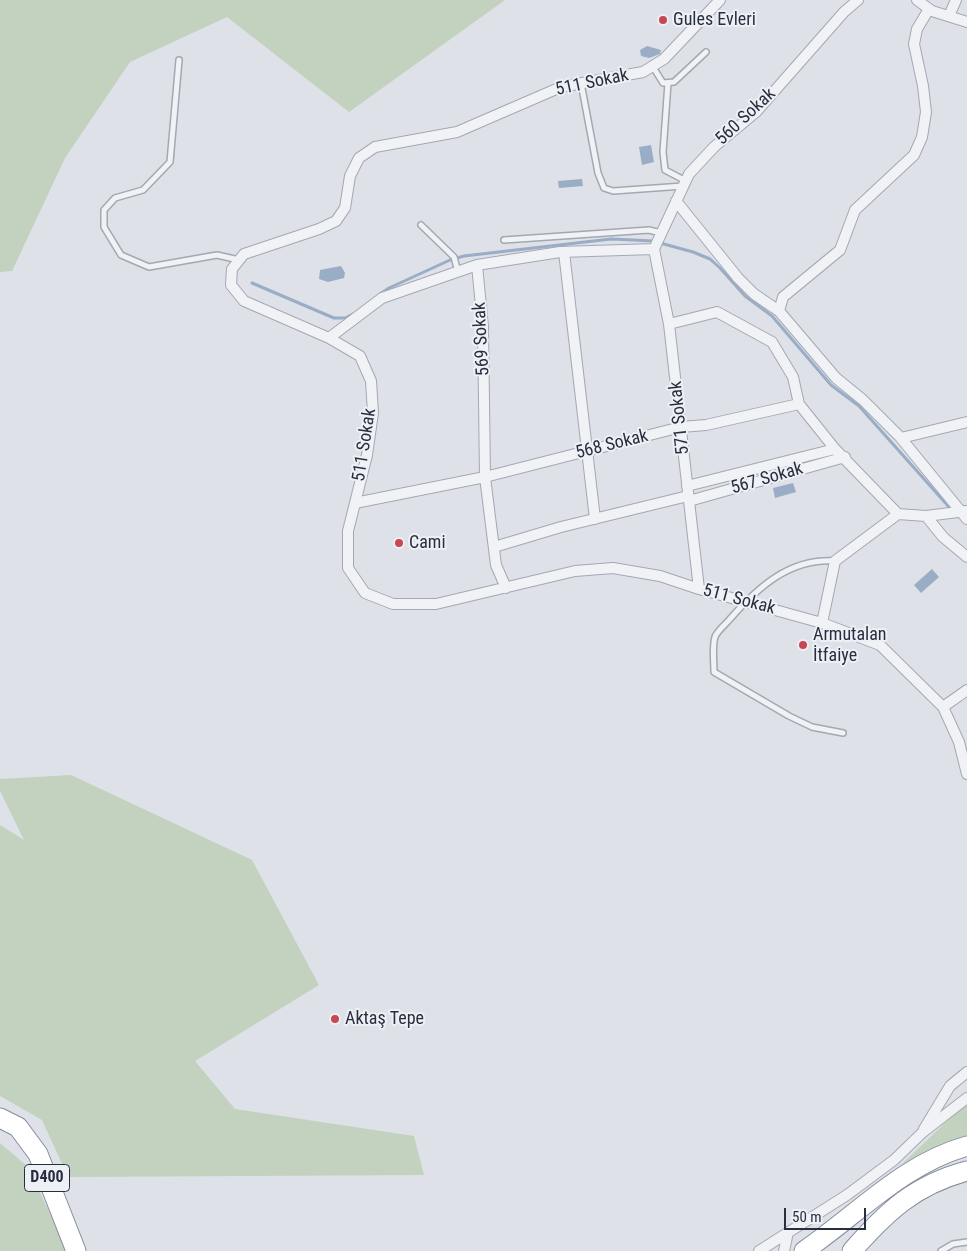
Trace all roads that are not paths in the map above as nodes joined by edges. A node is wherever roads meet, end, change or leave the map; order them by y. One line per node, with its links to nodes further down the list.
1 (720, 0): 10 (street, 511 Sokak)
2 (858, 0): 13 (street, 560 Sokak)
3 (917, 0): 5 (street)
4 (956, 0): 6 (street)
5 (929, 9): 6 (street); 22 (street)
6 (949, 16): 7 (street)
7 (967, 22)
8 (706, 52): 12 (lane)
9 (179, 60): 19 (lane)
10 (652, 66): 11 (street, 511 Sokak); 12 (lane)
11 (582, 83): 13 (lane); 19 (street, 511 Sokak)
12 (668, 83): 13 (lane)
13 (684, 183): 14 (street, 560 Sokak)
14 (676, 200): 17 (street, 560 Sokak); 22 (street)
15 (421, 226): 20 (lane)
16 (504, 240): 17 (lane)
17 (658, 242): 18 (street); 23 (street, 571 Sokak)
18 (564, 252): 21 (street); 30 (street)
19 (239, 260): 24 (street, 511 Sokak)
20 (456, 264): 21 (street); 24 (street)
21 (477, 265): 32 (street, 569 Sokak)
22 (779, 311): 28 (street)
23 (669, 324): 25 (street); 27 (street, 571 Sokak)
24 (329, 338): 34 (street, 511 Sokak)
25 (799, 404): 27 (street, 568 Sokak); 29 (street)
26 (967, 422): 28 (street)
27 (680, 427): 30 (street, 568 Sokak); 33 (street, 571 Sokak)
28 (901, 438): 36 (street)
29 (835, 449): 31 (street); 33 (street, 567 Sokak)
30 (586, 451): 32 (street, 568 Sokak); 38 (street)
31 (844, 456): 33 (street, 567 Sokak); 35 (street)
32 (485, 477): 34 (street, 568 Sokak); 39 (street, 569 Sokak)
33 (688, 494): 38 (street); 43 (street, 571 Sokak)
34 (355, 503): 42 (street, 511 Sokak)
35 (898, 514): 37 (street); 41 (street)
36 (965, 515): 37 (street)
37 (926, 516): 40 (street)
38 (595, 519): 39 (street)
39 (494, 547): 42 (street, 569 Sokak)
40 (967, 557)
41 (835, 561): 44 (lane); 45 (street)
42 (506, 588): 43 (street, 511 Sokak)
43 (699, 589): 44 (street, 511 Sokak)
44 (746, 602): 45 (street, 511 Sokak); 48 (lane)
45 (822, 623): 47 (street, 511 Sokak)
46 (967, 690): 47 (street)
47 (943, 707): 49 (street, 511 Sokak)
48 (844, 733)
49 (967, 774)
50 (967, 1072): 53 (street)
51 (967, 1098): 53 (street)
52 (0, 1118): 58 (highway, D400)
53 (922, 1132): 56 (street)
54 (967, 1146): 61 (highway)
55 (967, 1171): 62 (highway)
56 (788, 1232): 59 (street); 60 (street)
57 (967, 1242): 63 (lane)
58 (76, 1251)
59 (759, 1251)
60 (784, 1251)
61 (804, 1251)
62 (852, 1251)
63 (941, 1251)

